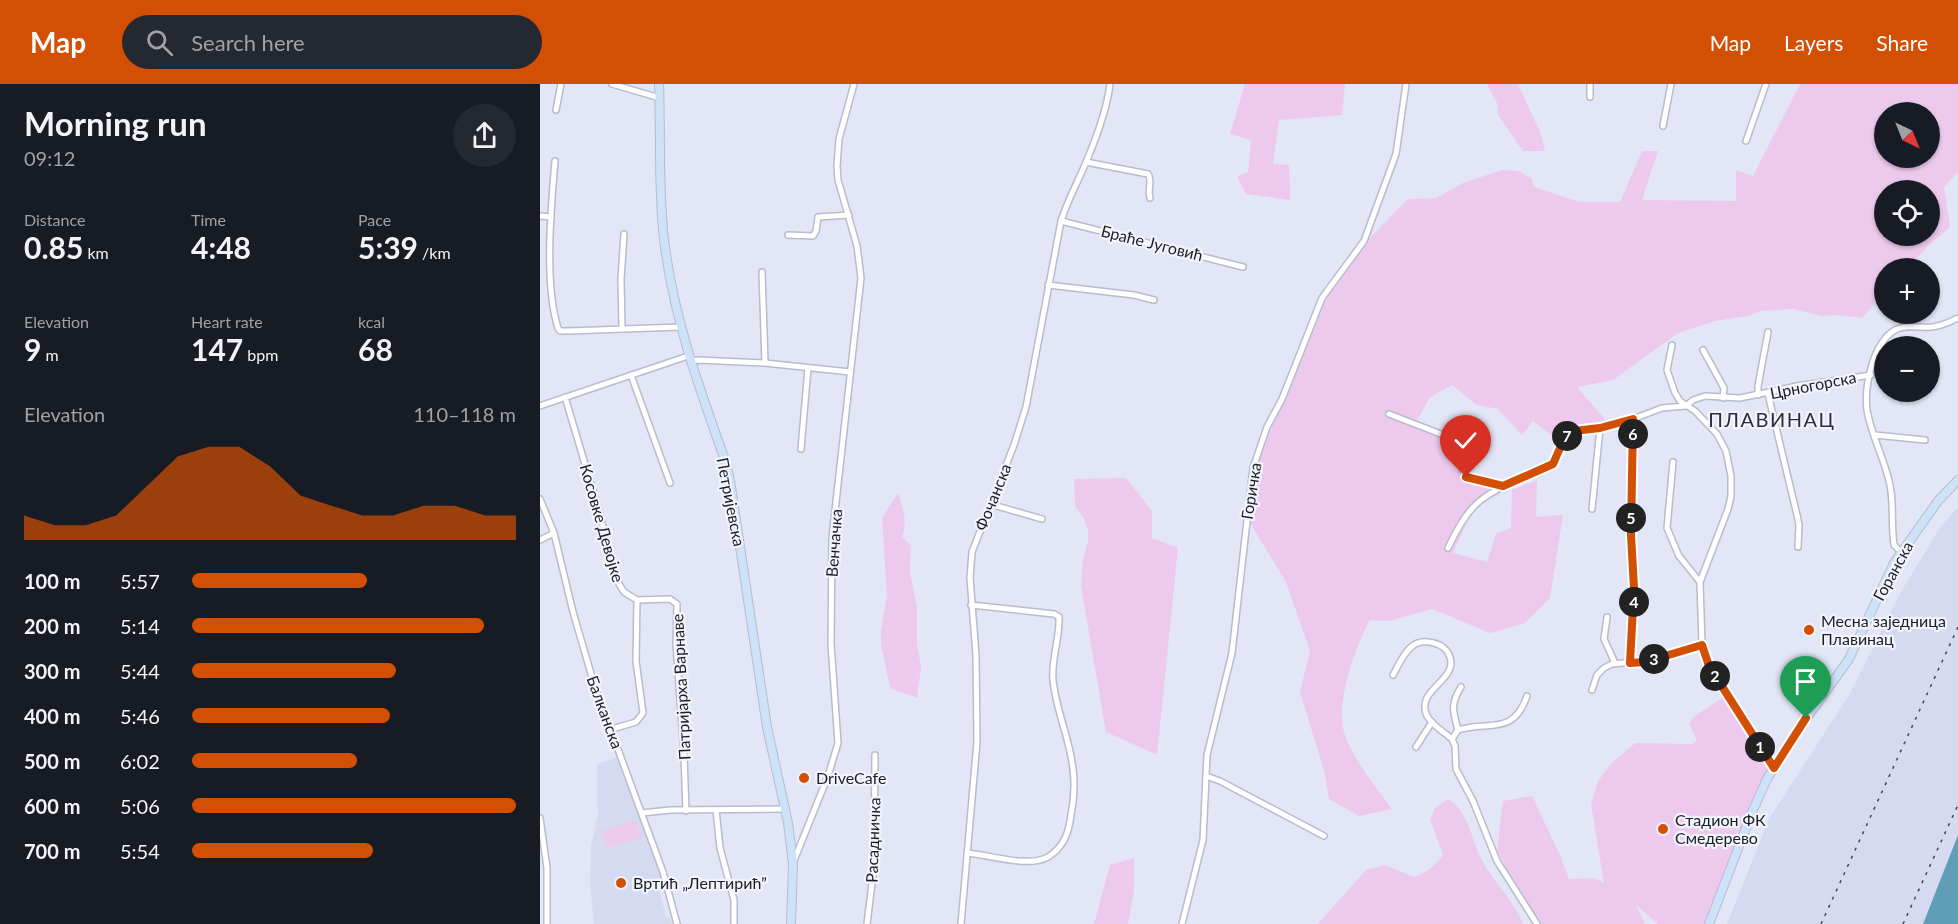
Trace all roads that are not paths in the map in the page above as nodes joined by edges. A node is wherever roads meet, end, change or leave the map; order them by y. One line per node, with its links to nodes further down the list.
1 (561, 84): 12 (street)
2 (612, 84): 11 (street)
3 (659, 84): 11 (main road, Петријевска)
4 (854, 84): 18 (street, Венчачка)
5 (1110, 84): 16 (street, Фочанска)
6 (1406, 84): 83 (street, Горичка)
7 (1590, 84): 10 (street)
8 (1671, 84): 13 (street)
9 (1766, 84): 14 (street)
10 (1590, 97)
11 (660, 98): 29 (main road, Петријевска)
12 (556, 110)
13 (1663, 126)
14 (1746, 141)
15 (555, 161): 20 (street)
16 (1086, 162): 17 (street); 21 (street, Фочанска)
17 (1150, 198)
18 (849, 215): 23 (street); 37 (street, Венчачка)
19 (540, 216): 20 (street)
20 (551, 217): 30 (street)
21 (1061, 221): 24 (street, Браће Југовић); 26 (street, Фочанска)
22 (624, 234): 30 (street)
23 (788, 235)
24 (1243, 267)
25 (762, 272): 35 (street)
26 (1048, 285): 27 (street); 57 (street, Фочанска)
27 (1154, 300)
28 (1958, 318): 39 (street)
29 (680, 327): 30 (street); 34 (main road, Петријевска)
30 (622, 328)
31 (1768, 332): 41 (street)
32 (1672, 345): 45 (street)
33 (1703, 350): 43 (street)
34 (689, 359): 35 (street); 38 (street); 84 (main road, Петријевска)
35 (765, 363): 36 (street)
36 (808, 368): 37 (street); 51 (street)
37 (850, 372): 91 (street, Венчачка)
38 (631, 375): 42 (street); 54 (street)
39 (1871, 375): 40 (street, Црногорска); 49 (street)
40 (1768, 394): 41 (street, Црногорска); 62 (street)
41 (1758, 396): 43 (street, Црногорска)
42 (565, 397): 44 (street); 66 (street, Косовке Девојке)
43 (1723, 398): 45 (street, Црногорска)
44 (540, 406)
45 (1686, 406): 47 (street, Црногорска); 65 (street)
46 (1389, 414): 55 (street)
47 (1633, 419): 48 (street, Црногорска); 71 (street)
48 (1600, 428): 55 (street, Црногорска); 58 (street)
49 (1875, 435): 50 (street); 64 (street)
50 (1925, 440)
51 (801, 449)
52 (1672, 462): 65 (street)
53 (1958, 480): 64 (main road, Горанска)
54 (670, 483)
55 (1503, 486): 63 (street)
56 (540, 499): 60 (street, Балканска)
57 (990, 504): 59 (street); 67 (street, Фочанска)
58 (1592, 508)
59 (1042, 519)
60 (554, 533): 61 (street); 77 (street, Балканска)
61 (540, 540)
62 (1798, 547)
63 (1448, 548)
64 (1901, 552): 82 (main road, Горанска)
65 (1700, 582): 69 (street)
66 (638, 600): 77 (street, Косовке Девојке); 86 (street, Патријарха Варнаве)
67 (971, 605): 92 (street, Фочанска); 92 (street)
68 (1606, 617): 70 (street)
69 (1702, 645): 71 (street); 82 (street)
70 (1615, 663): 71 (street); 74 (street)
71 (1630, 663)
72 (1393, 675): 76 (street)
73 (1461, 687): 78 (street)
74 (1592, 690)
75 (1527, 696): 78 (street)
76 (1432, 722): 79 (street); 80 (street)
77 (612, 729): 87 (street, Балканска)
78 (1458, 730): 79 (street)
79 (1452, 739): 103 (street)
80 (1416, 747)
81 (874, 755): 100 (street, Расадничка)
82 (1774, 768): 104 (main road, Горанска)
83 (1206, 776): 89 (street); 102 (street, Горичка)
84 (785, 809): 85 (street); 90 (main road, Петријевска)
85 (716, 810): 86 (street); 98 (street)
86 (686, 811): 87 (street)
87 (642, 813): 97 (street, Балканска)
88 (540, 818): 94 (street)
89 (1324, 836)
90 (790, 844): 91 (main road); 93 (main road, Петријевска)
91 (801, 846): 93 (street, Венчачка)
92 (968, 853): 101 (street, Фочанска)
93 (793, 864): 99 (main road, Петријевска)
94 (547, 876): 95 (street); 96 (street)
95 (540, 880)
96 (547, 924)
97 (676, 924)
98 (734, 924)
99 (791, 924)
100 (867, 924)
101 (961, 924)
102 (1182, 924)
103 (1537, 924)
104 (1709, 924)

